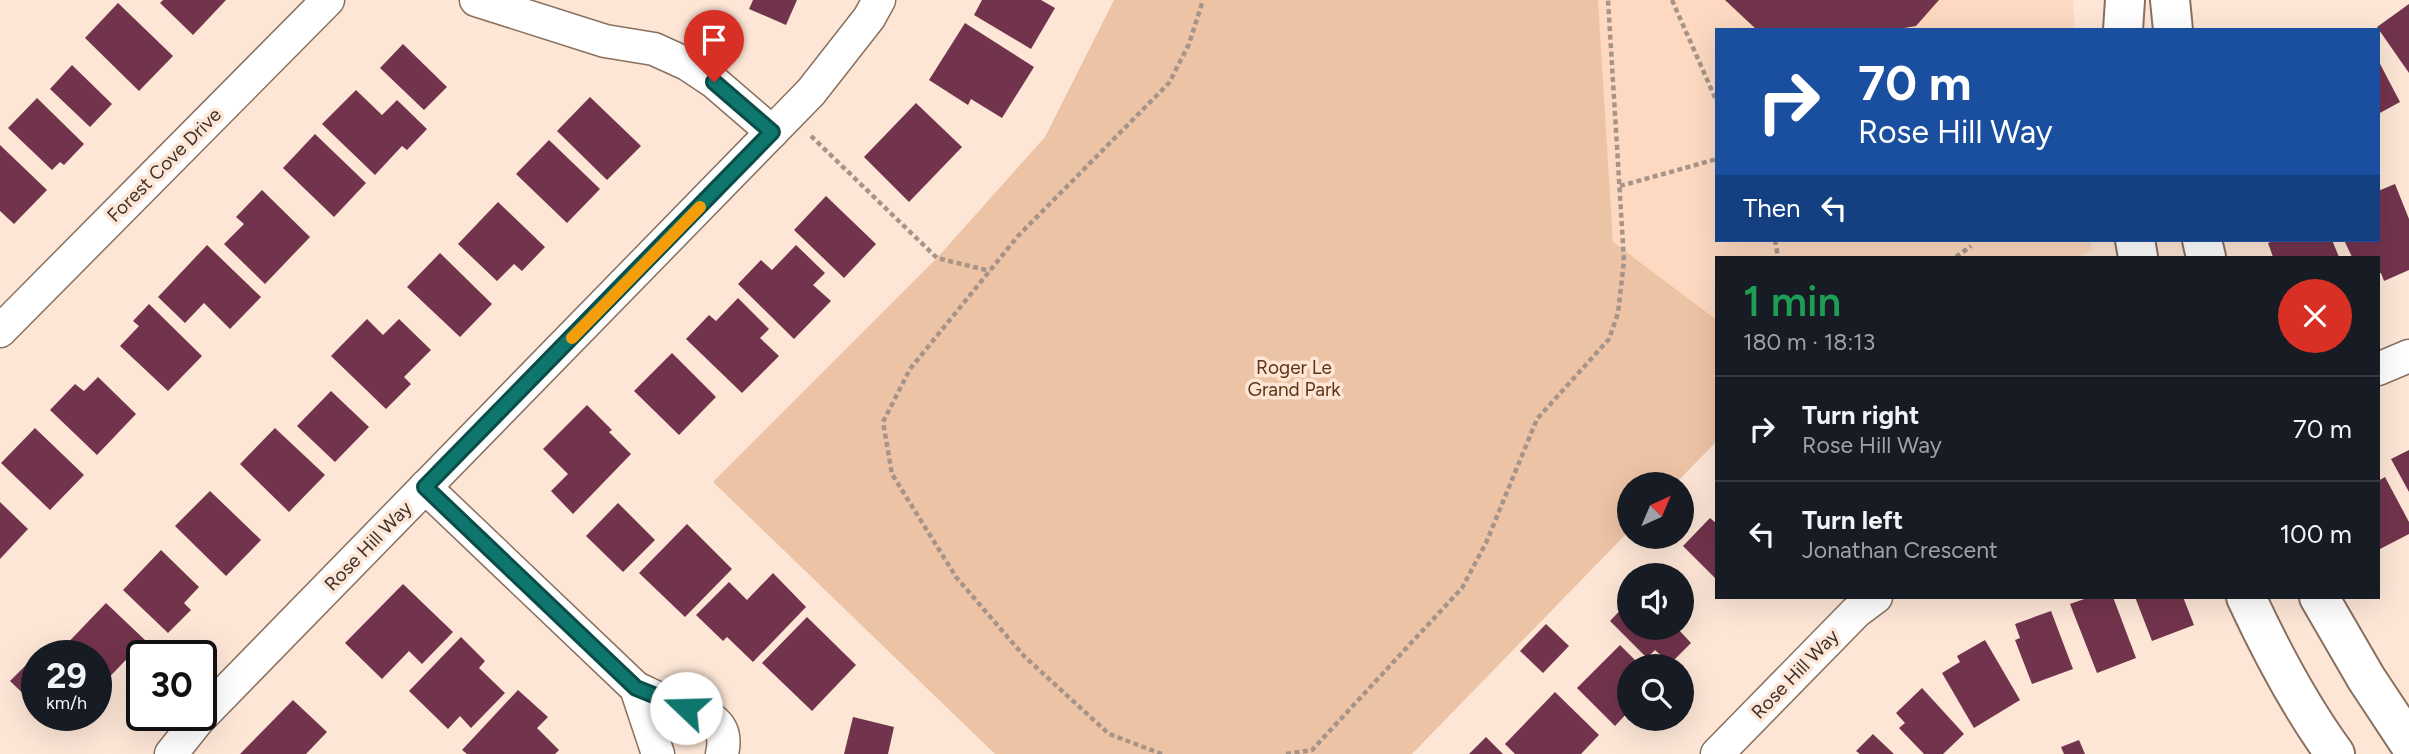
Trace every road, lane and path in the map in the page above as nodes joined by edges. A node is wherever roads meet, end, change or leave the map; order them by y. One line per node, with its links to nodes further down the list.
1 (328, 0): 18 (street, Forest Cove Drive)
2 (476, 0): 12 (street)
3 (879, 0): 12 (street, Rose Hill Way)
4 (1203, 0): 17 (path)
5 (1608, 0): 14 (path)
6 (1672, 0): 11 (path)
7 (2125, 0): 9 (street)
8 (2170, 0): 10 (street)
9 (2123, 28)
10 (2173, 28)
11 (1715, 97)
12 (783, 121): 17 (path); 21 (street, Rose Hill Way)
13 (1715, 160): 14 (path)
14 (1619, 186): 31 (path)
15 (1971, 246): 16 (path)
16 (1957, 256)
17 (990, 271): 30 (path)
18 (0, 331)
19 (2409, 356): 20 (street)
20 (2380, 368)
21 (425, 487): 25 (street); 27 (street, Rose Hill Way)
22 (1873, 599): 32 (street, Rose Hill Way)
23 (2247, 599): 33 (street)
24 (2320, 599): 26 (street)
25 (636, 688): 28 (street); 29 (street)
26 (2409, 743)
27 (171, 754)
28 (658, 754)
29 (722, 754)
30 (1162, 754)
31 (1286, 754)
32 (1717, 754)
33 (2335, 754)

